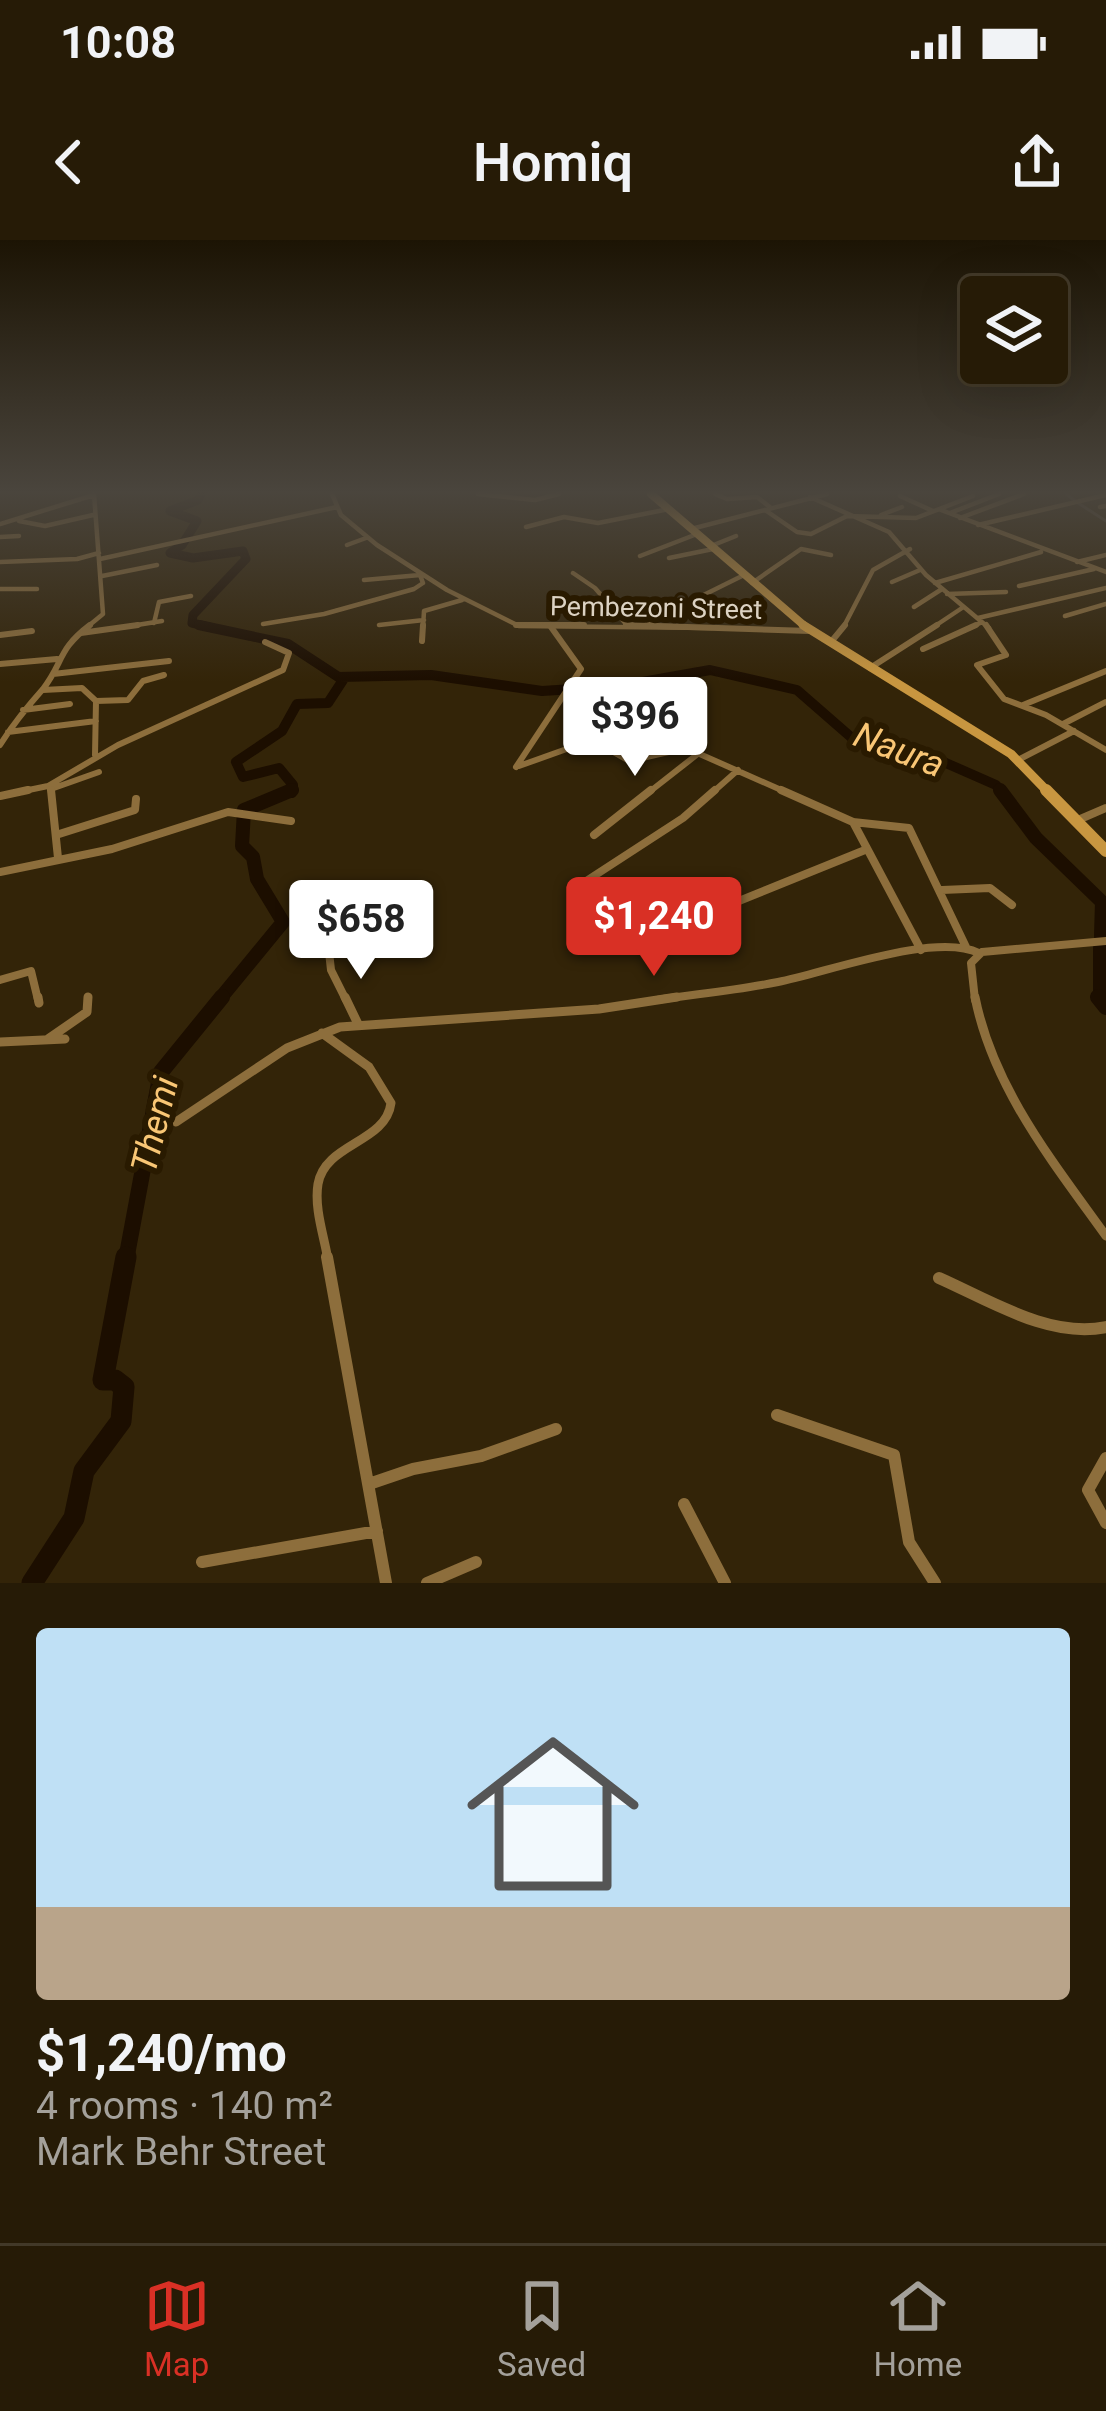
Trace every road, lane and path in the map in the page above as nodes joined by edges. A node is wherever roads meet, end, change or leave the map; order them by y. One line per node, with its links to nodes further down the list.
1 (100, 556): 21 (street)
2 (62, 557): 13 (street)
3 (395, 557): 20 (street, Pembezoni Street)
4 (675, 557): 12 (street)
5 (720, 557): 23 (street)
6 (787, 557): 23 (street)
7 (897, 557): 51 (street)
8 (913, 557): 17 (street)
9 (1031, 557): 25 (street)
10 (1060, 557): 14 (street)
11 (1099, 557): 14 (street)
12 (670, 558)
13 (0, 562)
14 (1076, 562): 16 (street)
15 (157, 565): 21 (street)
16 (1095, 568): 18 (street); 26 (street)
17 (920, 570): 24 (street); 25 (street)
18 (1106, 572)
19 (573, 573): 42 (street)
20 (420, 574): 22 (street); 33 (street, Pembezoni Street); 40 (street)
21 (102, 576): 47 (street)
22 (364, 580)
23 (746, 580): 43 (street); 46 (street)
24 (892, 582)
25 (934, 583): 30 (street)
26 (1019, 586)
27 (1106, 588): 39 (street)
28 (0, 589): 29 (street)
29 (37, 589)
30 (944, 591): 31 (street); 35 (street); 36 (street)
31 (1006, 592)
32 (191, 596): 47 (street)
33 (464, 600): 38 (street); 44 (street, Pembezoni Street)
34 (1106, 604): 37 (street)
35 (914, 607)
36 (962, 608): 39 (street); 56 (street)
37 (1065, 616)
38 (424, 620): 41 (street); 49 (street)
39 (980, 620): 52 (street); 64 (street)
40 (263, 624)
41 (379, 625)
42 (626, 625): 43 (street, Pembezoni Street); 44 (street, Pembezoni Street)
43 (643, 625): 46 (street, Pembezoni Street)
44 (551, 627): 71 (street)
45 (32, 631): 48 (street)
46 (812, 632): 51 (street)
47 (79, 633): 53 (street)
48 (0, 635)
49 (422, 641)
50 (265, 642): 75 (street)
51 (830, 643): 56 (street)
52 (923, 649)
53 (57, 659): 55 (street); 58 (street)
54 (169, 661): 58 (street)
55 (0, 664)
56 (869, 668): 76 (street)
57 (1106, 671): 64 (street)
58 (53, 674): 60 (street)
59 (164, 676): 61 (street)
60 (41, 690): 61 (street); 65 (street)
61 (96, 701): 66 (street)
62 (1106, 702): 67 (street)
63 (70, 704): 65 (street)
64 (1022, 706): 67 (street)
65 (22, 710): 69 (street)
66 (96, 721): 69 (street); 75 (street)
67 (1063, 724): 68 (street)
68 (1075, 730): 73 (street); 76 (street)
69 (4, 734): 72 (street)
70 (582, 734): 71 (street)
71 (591, 740): 74 (street)
72 (0, 745)
73 (1106, 750)
74 (698, 753): 77 (street); 86 (street)
75 (95, 755): 79 (street)
76 (1018, 760): 83 (street)
77 (737, 770): 85 (street); 92 (street)
78 (99, 772): 79 (street)
79 (51, 787): 80 (street); 87 (street)
80 (0, 796)
81 (136, 799): 87 (street)
82 (1106, 808): 83 (street)
83 (1076, 820): 89 (street)
84 (291, 821): 90 (street)
85 (854, 821): 88 (street); 93 (street)
86 (594, 835)
87 (56, 836): 90 (street)
88 (865, 850): 95 (street); 99 (street)
89 (1106, 851)
90 (58, 858): 91 (street)
91 (0, 872)
92 (578, 887)
93 (942, 890): 94 (street); 98 (street)
94 (1012, 905)
95 (724, 908)
96 (1106, 941): 100 (street)
97 (328, 943): 104 (street)
98 (966, 947): 99 (street); 100 (street)
99 (920, 950): 104 (street)
100 (980, 953): 110 (street)
101 (0, 980): 103 (street)
102 (88, 997): 106 (street)
103 (39, 1003)
104 (358, 1024): 105 (street)
105 (321, 1032): 109 (street); 116 (street)
106 (47, 1039): 107 (street); 108 (street)
107 (65, 1039)
108 (0, 1042)
109 (176, 1122)
110 (1106, 1237)
111 (939, 1278): 112 (street)
112 (1106, 1327)
113 (777, 1415): 125 (street)
114 (556, 1429): 116 (street)
115 (1106, 1458): 118 (street)
116 (369, 1484): 119 (street)
117 (683, 1504): 124 (street)
118 (1106, 1523)
119 (376, 1531): 120 (street); 122 (street)
120 (202, 1562)
121 (476, 1562): 123 (street)
122 (386, 1583)
123 (427, 1583)
124 (725, 1583)
125 (935, 1583)

